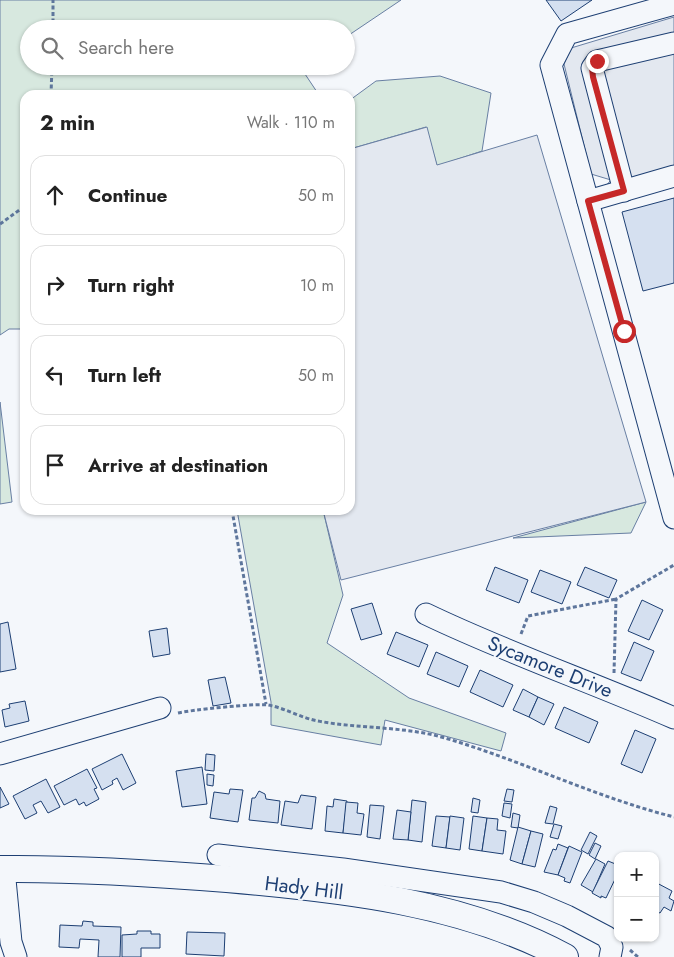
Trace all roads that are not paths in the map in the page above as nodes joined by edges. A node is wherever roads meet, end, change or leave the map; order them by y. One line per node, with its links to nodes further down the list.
1 (674, 4): 5 (street)
2 (674, 43): 4 (street)
3 (674, 176): 4 (street)
4 (624, 191): 5 (street)
5 (588, 201): 6 (street)
6 (674, 518)
7 (426, 614): 9 (street, Sycamore Drive)
8 (160, 708): 10 (street)
9 (674, 718)
10 (0, 754)
11 (218, 855): 15 (street, Hady Hill)
12 (2, 869): 13 (street); 14 (main road, Hady Hill)
13 (9, 948)
14 (565, 957)
15 (610, 957)

